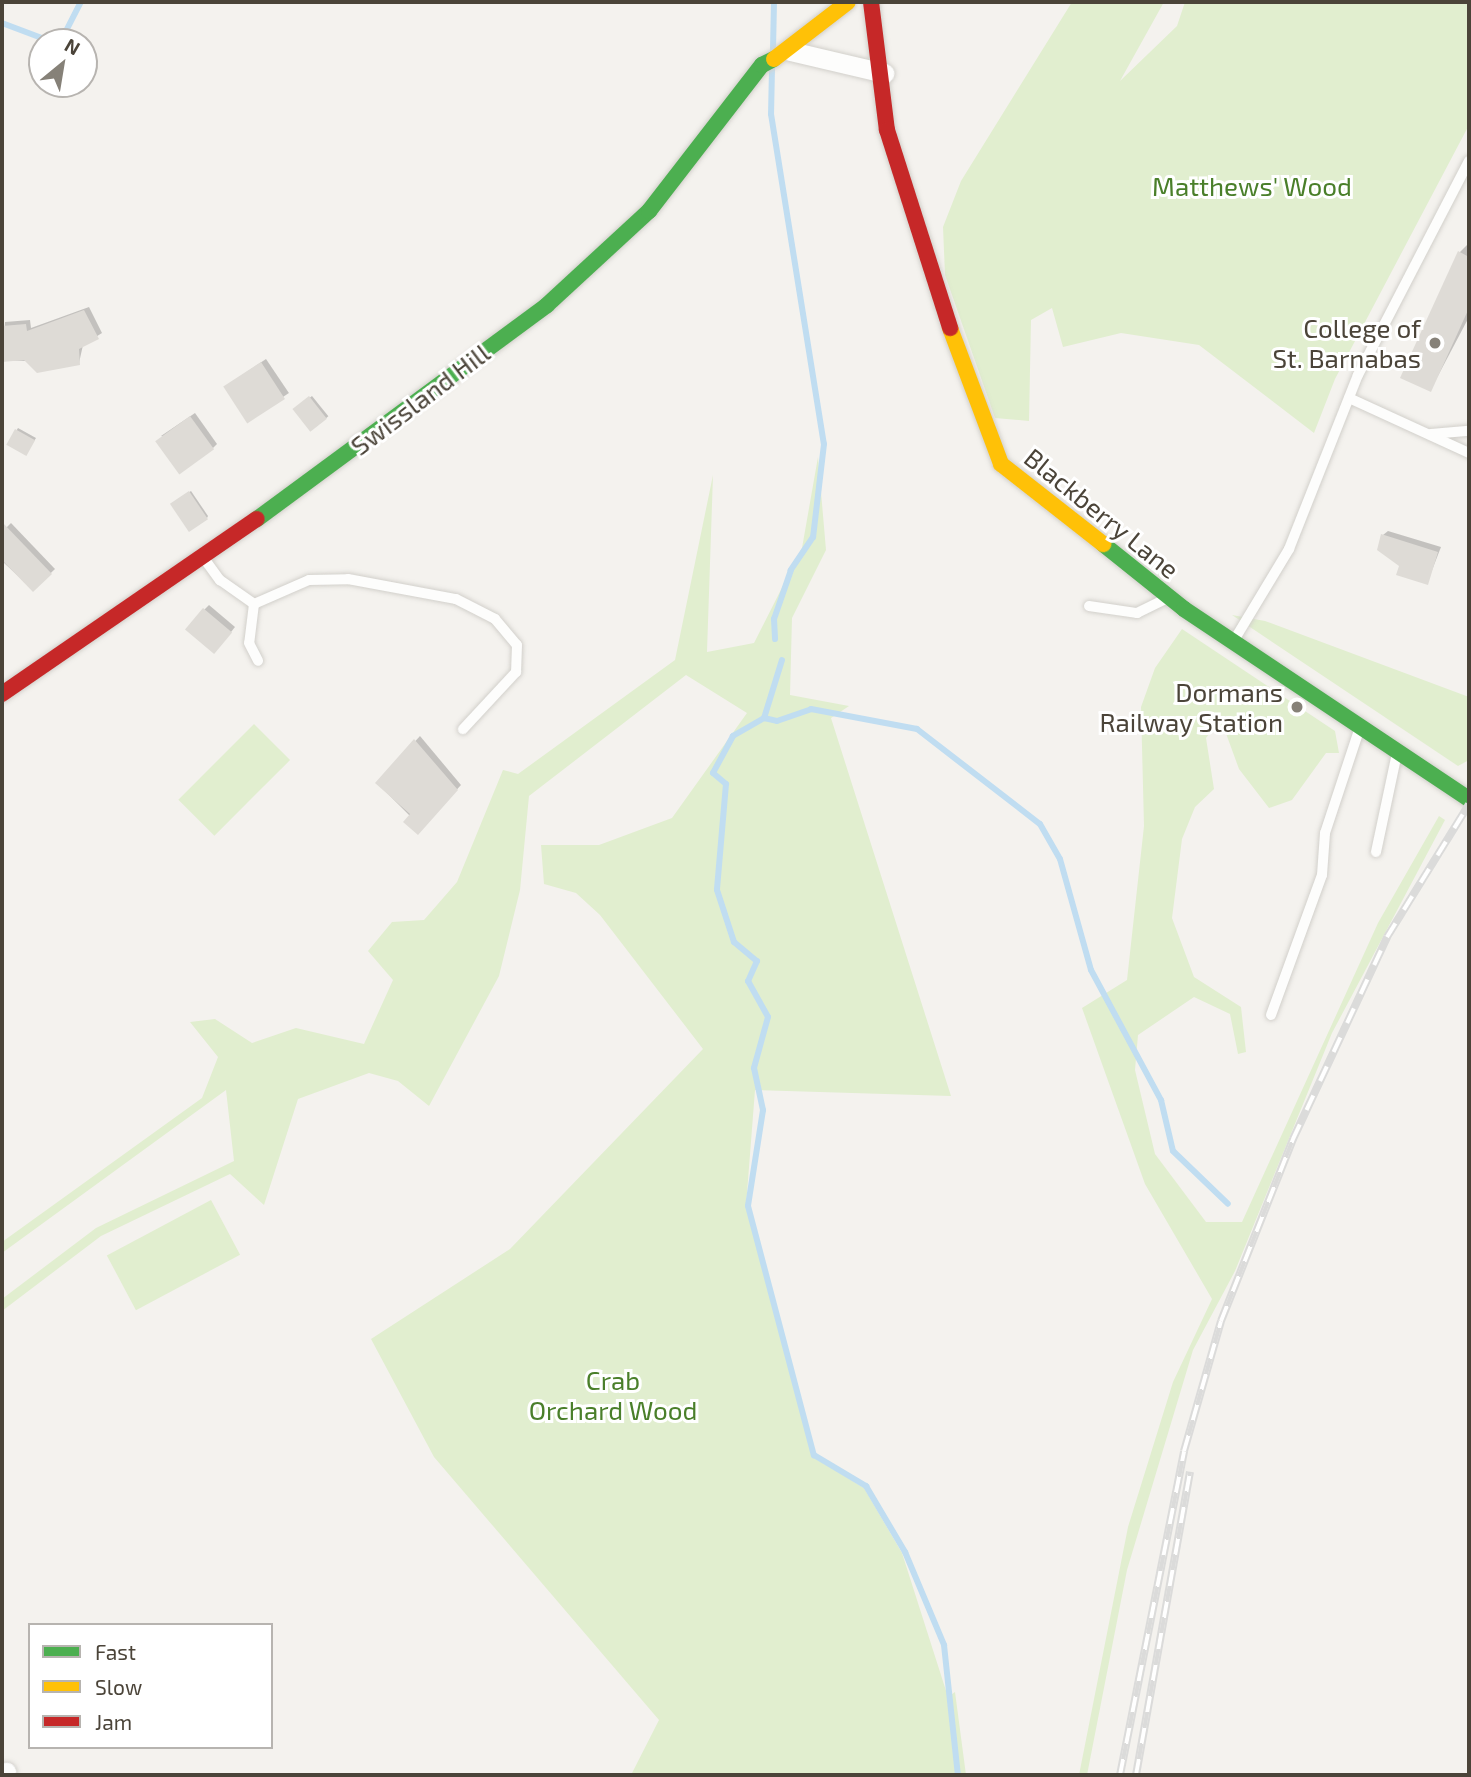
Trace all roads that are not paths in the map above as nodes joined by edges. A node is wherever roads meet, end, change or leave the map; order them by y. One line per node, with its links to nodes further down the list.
1 (848, 2): 3 (street, Swissland Hill)
2 (871, 2): 4 (street, Blackberry Lane)
3 (790, 51): 4 (street); 10 (street, Swissland Hill)
4 (884, 73): 11 (street, Blackberry Lane)
5 (1469, 161): 6 (lane)
6 (1349, 398): 8 (lane); 14 (lane)
7 (1469, 431): 8 (lane)
8 (1430, 434): 9 (lane)
9 (1469, 453)
10 (203, 556): 12 (lane); 16 (street, Swissland Hill)
11 (1168, 597): 13 (lane); 14 (street, Blackberry Lane)
12 (254, 604): 15 (lane); 18 (lane)
13 (1089, 606)
14 (1233, 642): 17 (street, Blackberry Lane)
15 (258, 662)
16 (2, 694)
17 (1360, 727): 19 (street, Blackberry Lane); 22 (lane)
18 (463, 729)
19 (1397, 753): 20 (street, Blackberry Lane); 21 (lane)
20 (1469, 799)
21 (1376, 852)
22 (1271, 1015)

